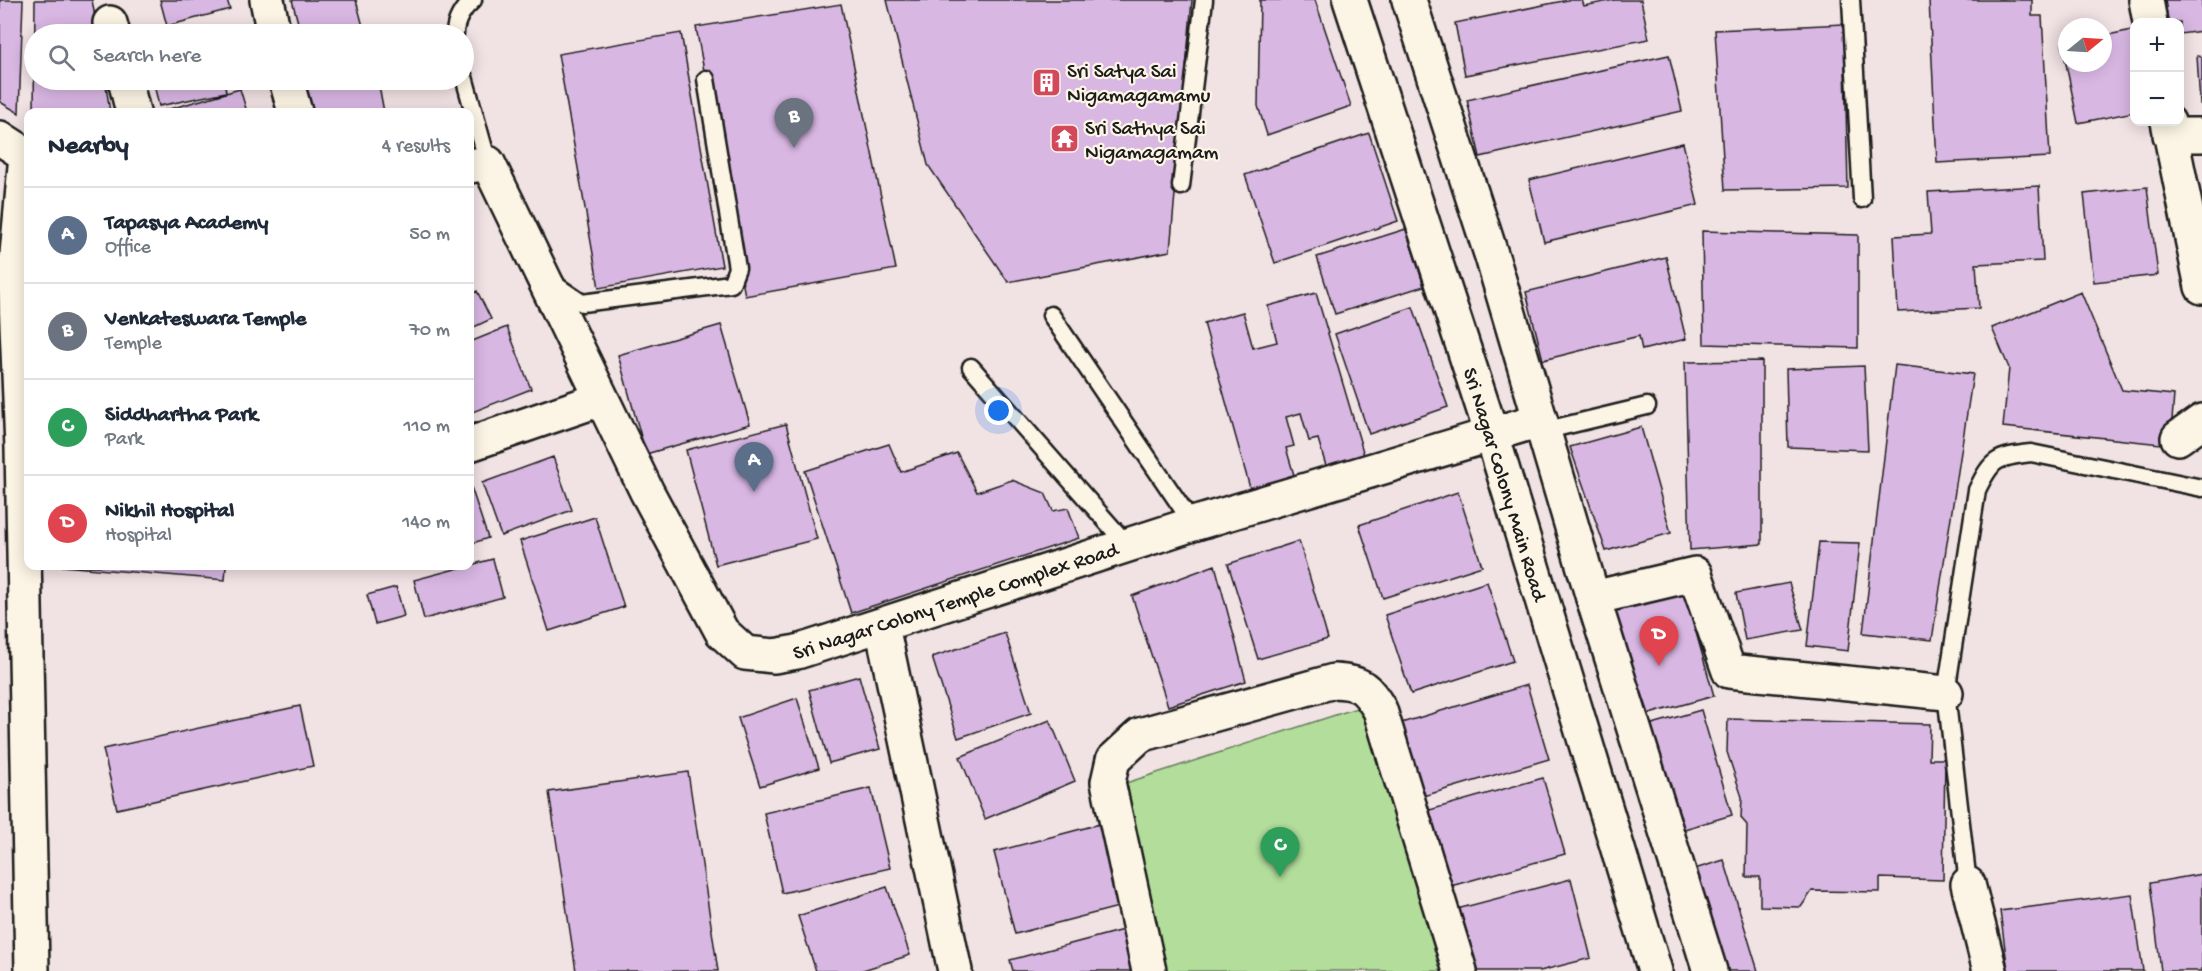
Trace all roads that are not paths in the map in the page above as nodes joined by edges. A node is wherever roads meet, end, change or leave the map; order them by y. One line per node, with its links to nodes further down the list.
1 (473, 0): 8 (lane)
2 (1204, 0): 20 (lane)
3 (1350, 0): 30 (street, Sri Nagar Colony Main Road)
4 (1408, 0): 29 (street)
5 (1851, 0): 21 (lane)
6 (2146, 0): 7 (street)
7 (2149, 18)
8 (457, 24)
9 (706, 79): 22 (lane)
10 (128, 90): 13 (street)
11 (289, 90): 14 (street)
12 (466, 90): 15 (lane, Sri Nagar Colony Temple Complex Road)
13 (132, 108)
14 (294, 108)
15 (469, 108)
16 (2180, 130): 24 (street)
17 (474, 140): 19 (lane, Sri Nagar Colony Temple Complex Road)
18 (18, 150): 23 (street)
19 (478, 165): 22 (street, Sri Nagar Colony Temple Complex Road)
20 (1181, 186)
21 (1862, 199)
22 (524, 240): 27 (street, Sri Nagar Colony Temple Complex Road)
23 (7, 275): 31 (street)
24 (2202, 287)
25 (1051, 315): 35 (lane)
26 (971, 367): 36 (lane)
27 (601, 399): 32 (street); 39 (street, Sri Nagar Colony Temple Complex Road)
28 (1647, 406): 29 (lane)
29 (1542, 425): 30 (street, Sri Nagar Colony Temple Complex Road); 38 (street)
30 (1492, 435): 35 (street, Sri Nagar Colony Temple Complex Road); 46 (street, Sri Nagar Colony Main Road)
31 (24, 438)
32 (474, 443)
33 (24, 456): 37 (street)
34 (2202, 488): 40 (lane)
35 (1193, 524): 36 (street, Sri Nagar Colony Temple Complex Road)
36 (1128, 546): 39 (street, Sri Nagar Colony Temple Complex Road)
37 (12, 547): 42 (street)
38 (1593, 598): 40 (street); 47 (street)
39 (882, 626): 43 (street)
40 (1946, 693): 41 (lane)
41 (1968, 884): 48 (street)
42 (32, 971)
43 (955, 971)
44 (1149, 971): 45 (street)
45 (1460, 971)
46 (1655, 971)
47 (1710, 971)
48 (1990, 971)

